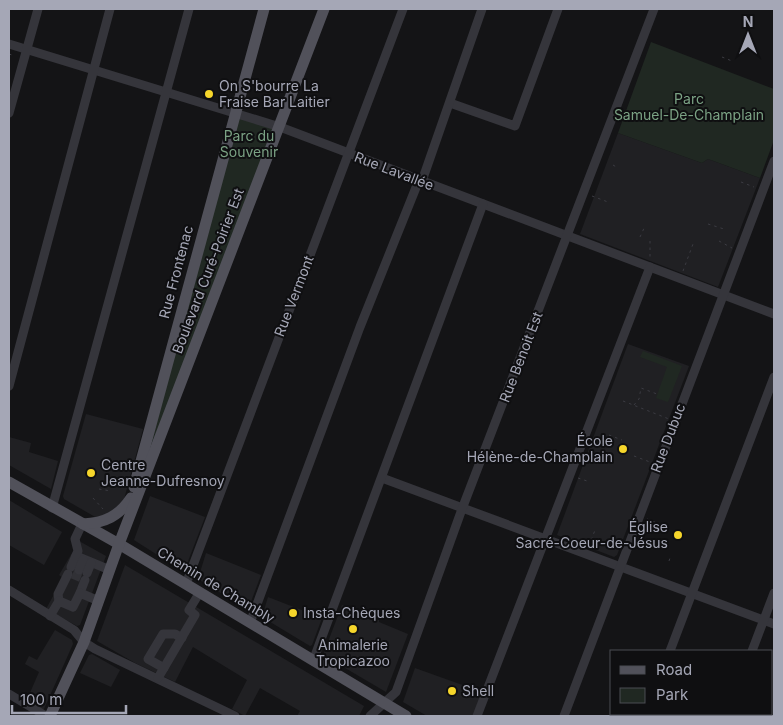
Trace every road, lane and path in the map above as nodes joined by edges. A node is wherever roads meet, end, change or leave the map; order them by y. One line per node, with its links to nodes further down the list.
1 (38, 9): 11 (street)
2 (110, 9): 14 (street)
3 (189, 9): 15 (street)
4 (264, 9): 18 (main road, Rue Frontenac)
5 (324, 9): 19 (main road, Boulevard Curé-Poirier Est)
6 (402, 9): 20 (street, Rue Vermont)
7 (482, 9): 16 (street)
8 (558, 9): 16 (street)
9 (654, 9): 27 (street, Rue Benoit Est)
10 (9, 44): 11 (street, Rue Lavallée)
11 (27, 50): 14 (street, Rue Lavallée); 17 (street)
12 (722, 57): 13 (path)
13 (732, 61)
14 (93, 70): 15 (street, Rue Lavallée); 44 (street)
15 (166, 92): 18 (street, Rue Lavallée); 63 (street)
16 (450, 102): 24 (street)
17 (9, 113)
18 (234, 113): 19 (street, Rue Lavallée); 62 (main road, Rue Frontenac)
19 (280, 127): 20 (street, Rue Lavallée); 71 (main road, Boulevard Curé-Poirier Est)
20 (349, 154): 24 (street, Rue Lavallée); 79 (street, Rue Vermont)
21 (774, 161): 26 (street, Rue Dubuc)
22 (613, 165): 23 (path)
23 (618, 168)
24 (420, 180): 29 (street, Rue Lavallée); 89 (street)
25 (741, 182): 26 (path)
26 (763, 190): 38 (street, Rue Dubuc)
27 (584, 193): 28 (path); 33 (street, Rue Benoit Est)
28 (608, 202)
29 (483, 204): 33 (street, Rue Lavallée); 56 (street)
30 (708, 224): 32 (path)
31 (645, 226): 34 (path)
32 (724, 229)
33 (568, 236): 39 (street, Rue Lavallée); 64 (street, Rue Benoit Est)
34 (640, 237)
35 (650, 241): 39 (path)
36 (719, 241): 38 (path)
37 (693, 244): 40 (path)
38 (739, 252): 41 (street, Rue Dubuc)
39 (650, 267): 40 (street, Rue Lavallée); 50 (street)
40 (680, 278): 41 (street, Rue Lavallée)
41 (723, 295): 42 (street, Rue Lavallée); 48 (street, Rue Dubuc)
42 (774, 314)
43 (774, 377): 84 (street)
44 (9, 386)
45 (657, 394): 47 (path)
46 (623, 401): 47 (path)
47 (634, 406): 48 (path)
48 (675, 421): 54 (street, Rue Dubuc)
49 (609, 436): 52 (path)
50 (585, 437): 51 (path); 55 (street)
51 (608, 439)
52 (622, 440)
53 (634, 456): 54 (path)
54 (658, 465): 65 (street, Rue Dubuc)
55 (570, 475): 57 (path); 70 (street)
56 (382, 478): 64 (street); 95 (street)
57 (587, 481)
58 (9, 482): 63 (main road, Chemin de Chambly)
59 (99, 488): 60 (path)
60 (111, 491)
61 (93, 498): 66 (path)
62 (131, 498): 66 (main road); 71 (main road, Rue Frontenac)
63 (52, 508): 67 (main road, Chemin de Chambly)
64 (462, 509): 70 (street); 99 (street, Rue Benoit Est)
65 (639, 516): 68 (path); 76 (street, Rue Dubuc)
66 (106, 520): 67 (main road)
67 (82, 524): 71 (main road, Chemin de Chambly); 74 (street)
68 (667, 527)
69 (595, 530): 72 (path)
70 (545, 540): 72 (street); 105 (street)
71 (119, 544): 77 (main road); 79 (main road, Chemin de Chambly)
72 (585, 555): 76 (street)
73 (671, 555): 75 (path)
74 (83, 560): 77 (street); 78 (street); 78 (street)
75 (669, 561)
76 (620, 568): 84 (street); 106 (street, Rue Dubuc)
77 (110, 570): 86 (main road)
78 (77, 576): 82 (street); 85 (street)
79 (186, 584): 81 (main road, Chemin de Chambly)
80 (9, 590): 87 (street)
81 (200, 592): 89 (main road, Chemin de Chambly); 91 (street)
82 (80, 593): 85 (street); 86 (street)
83 (774, 593): 88 (street)
84 (692, 594): 88 (street); 93 (street)
85 (59, 601): 87 (street)
86 (99, 601): 92 (main road)
87 (50, 616): 92 (street)
88 (764, 621): 90 (street); 94 (street)
89 (250, 623): 95 (main road, Chemin de Chambly)
90 (774, 624)
91 (182, 638): 96 (street); 96 (street)
92 (84, 642): 97 (street); 101 (main road)
93 (670, 650)
94 (752, 650)
95 (313, 661): 99 (main road, Chemin de Chambly)
96 (164, 668): 97 (street)
97 (158, 678): 102 (street)
98 (9, 694): 100 (street)
99 (384, 703): 103 (street, Rue Benoit Est); 104 (main road, Chemin de Chambly)
100 (46, 716)
101 (50, 716)
102 (235, 716)
103 (370, 716)
104 (406, 716)
105 (477, 716)
106 (564, 716)

